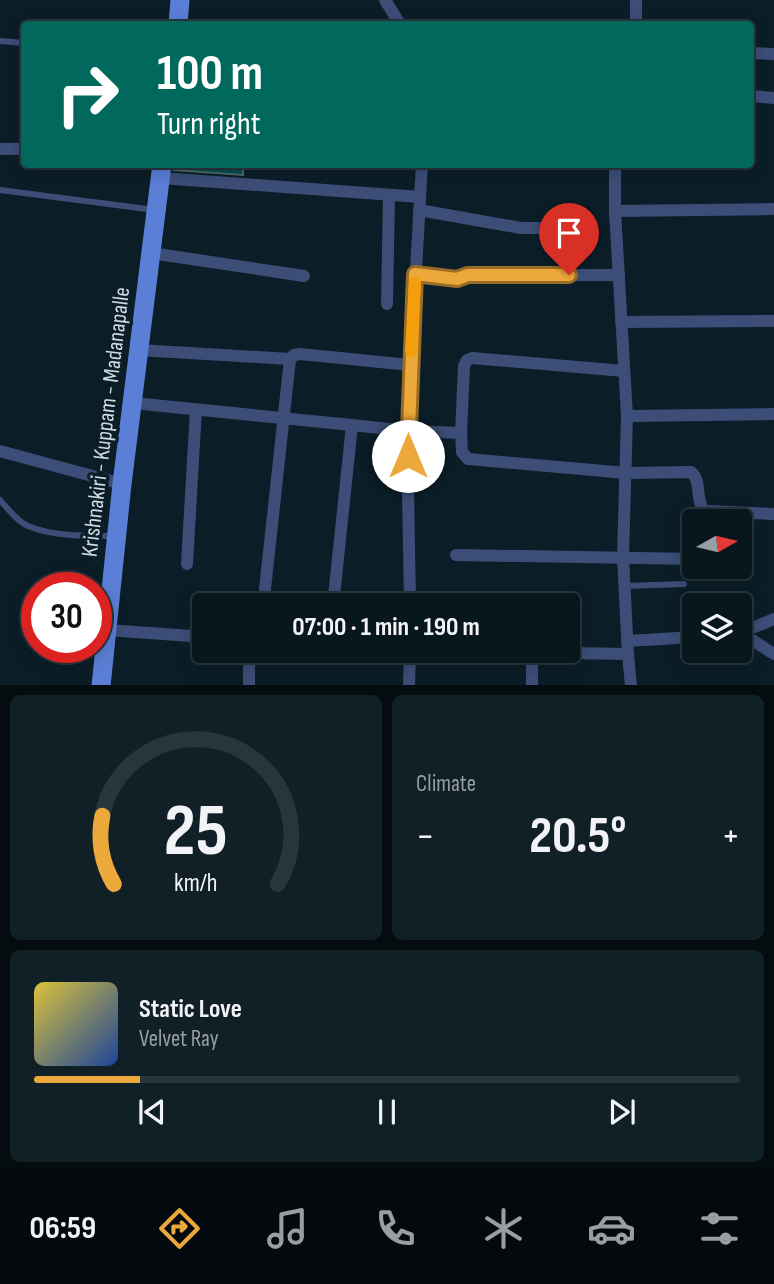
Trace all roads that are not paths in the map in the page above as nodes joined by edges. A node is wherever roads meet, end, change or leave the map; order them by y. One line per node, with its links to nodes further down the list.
1 (180, 0): 4 (main road)
2 (385, 0): 5 (street)
3 (636, 0): 6 (street)
4 (178, 21)
5 (398, 21)
6 (636, 21)
7 (0, 41): 8 (lane)
8 (21, 43)
9 (754, 53): 10 (street)
10 (774, 54)
11 (754, 96): 12 (street)
12 (774, 98)
13 (0, 149): 14 (street)
14 (21, 149)
15 (422, 168): 20 (street)
16 (615, 168): 23 (street)
17 (161, 171): 19 (street); 22 (main road, Krishnakiri - Kuppam - Madanapalle)
18 (0, 190): 22 (lane)
19 (390, 195): 20 (street); 29 (street)
20 (419, 203): 24 (street); 26 (street)
21 (774, 209): 23 (street)
22 (157, 210): 25 (main road, Krishnakiri - Kuppam - Madanapalle)
23 (615, 211): 27 (street)
24 (558, 228)
25 (151, 253): 28 (street); 32 (main road, Krishnakiri - Kuppam - Madanapalle)
26 (415, 274): 27 (street); 34 (street)
27 (619, 275): 31 (street)
28 (304, 276)
29 (387, 303)
30 (774, 321): 31 (street)
31 (621, 322): 35 (street)
32 (139, 350): 33 (street); 36 (main road, Krishnakiri - Kuppam - Madanapalle)
33 (290, 359): 34 (street); 40 (street)
34 (410, 365): 42 (street)
35 (624, 371): 39 (street); 43 (street)
36 (132, 403): 37 (street); 46 (main road, Krishnakiri - Kuppam - Madanapalle)
37 (196, 409): 40 (street); 53 (street)
38 (774, 414): 39 (street)
39 (627, 416): 45 (street)
40 (282, 419): 41 (street); 57 (street)
41 (352, 425): 42 (street); 58 (street)
42 (407, 431): 43 (street); 59 (street)
43 (461, 433): 45 (street)
44 (0, 451): 46 (street)
45 (626, 473): 48 (street); 51 (street)
46 (122, 484): 49 (main road, Krishnakiri - Kuppam - Madanapalle)
47 (0, 500): 49 (lane)
48 (774, 514)
49 (117, 536): 54 (main road, Krishnakiri - Kuppam - Madanapalle)
50 (456, 555): 51 (street)
51 (623, 557): 52 (street); 56 (street)
52 (682, 559)
53 (187, 564)
54 (112, 583)
55 (684, 584): 56 (lane)
56 (625, 586): 66 (street)
57 (265, 589)
58 (334, 593)
59 (410, 593)
60 (774, 620): 61 (street)
61 (752, 629)
62 (112, 630): 63 (street)
63 (192, 636)
64 (682, 639): 66 (street)
65 (752, 640): 68 (street)
66 (628, 648): 67 (street); 77 (street)
67 (580, 650)
68 (774, 654)
69 (103, 663): 73 (main road, Krishnakiri - Kuppam - Madanapalle)
70 (249, 663): 74 (street)
71 (410, 663): 75 (street)
72 (532, 663): 76 (street)
73 (101, 685)
74 (249, 685)
75 (409, 685)
76 (532, 685)
77 (632, 685)

